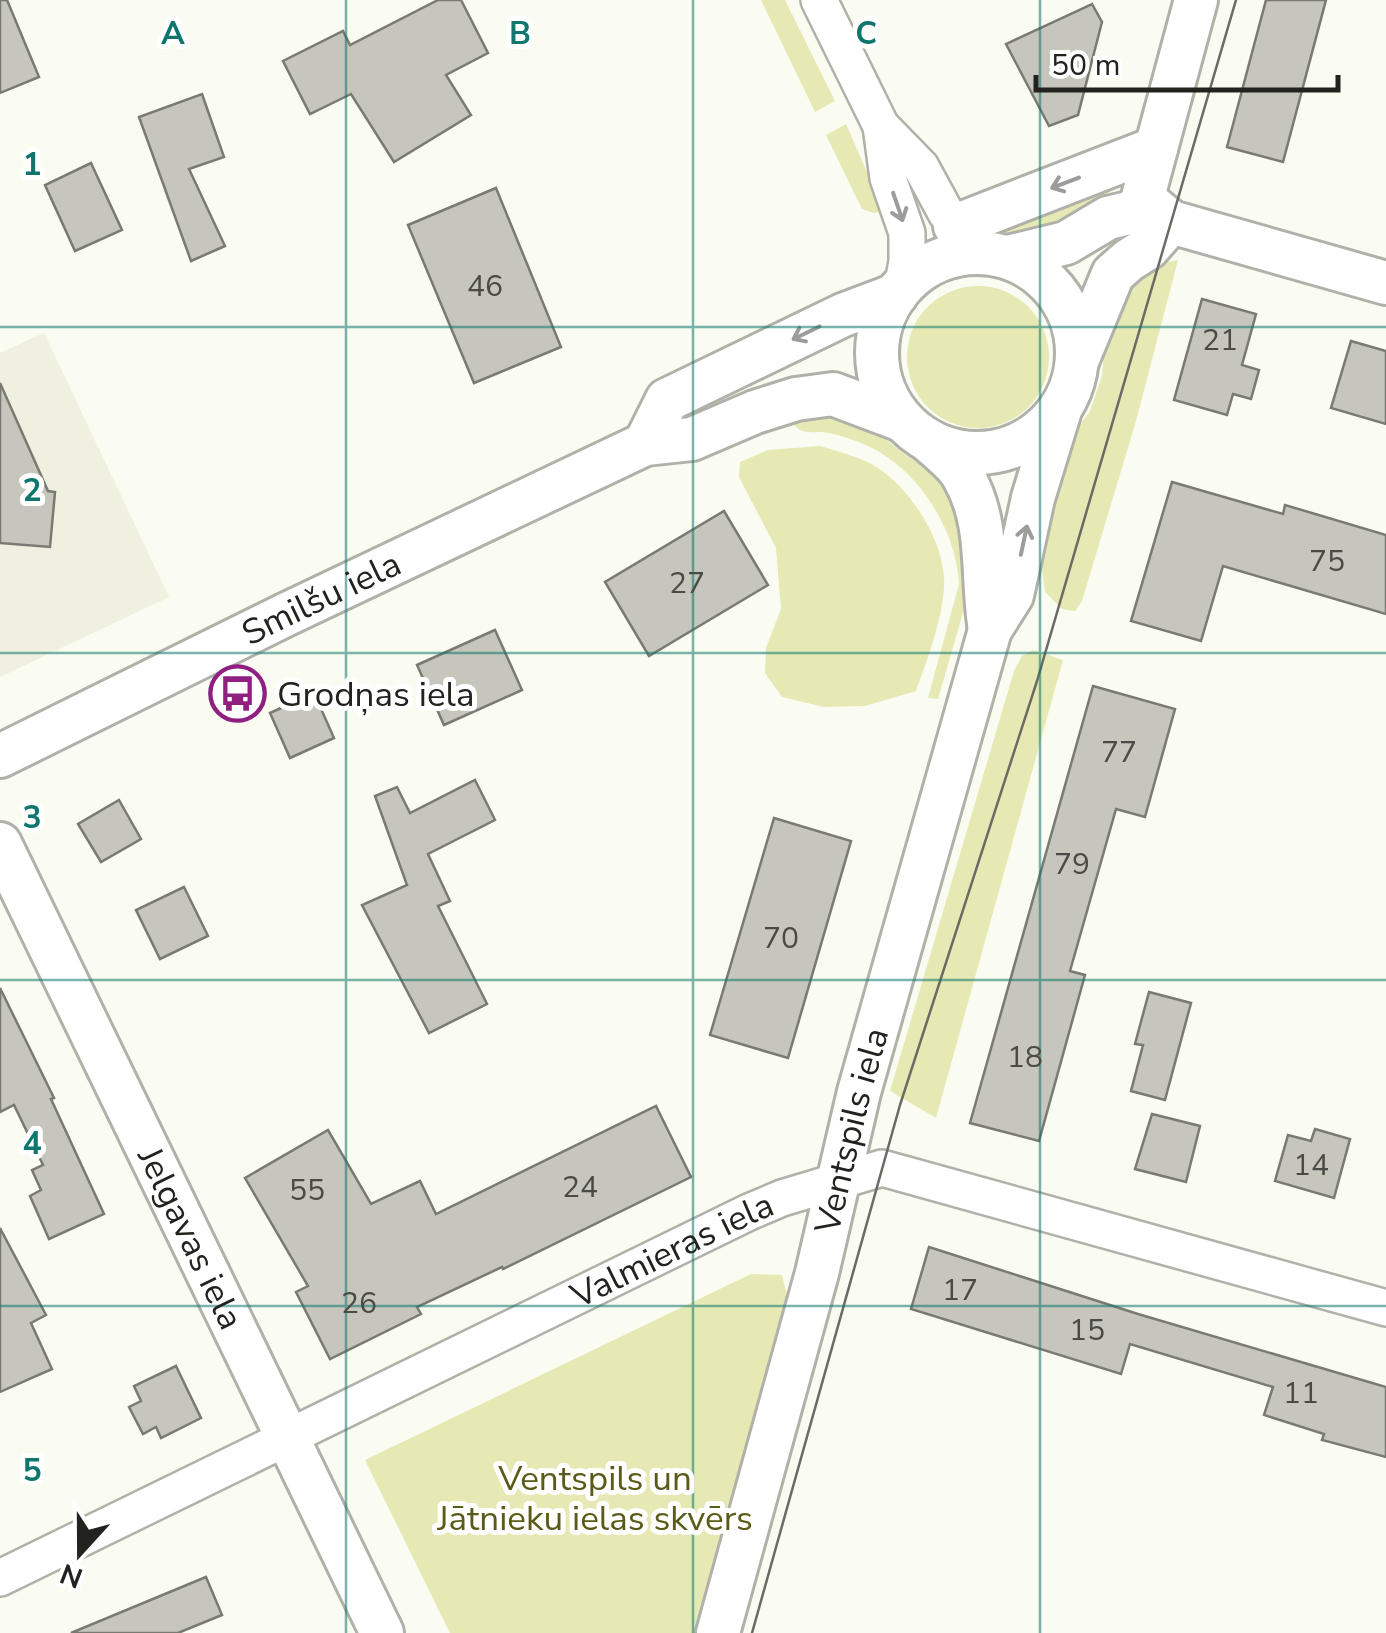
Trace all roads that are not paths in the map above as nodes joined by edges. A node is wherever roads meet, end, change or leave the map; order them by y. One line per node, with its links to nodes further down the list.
1 (820, 0): 3 (street)
2 (1196, 0): 4 (street)
3 (880, 126): 6 (street); 8 (street, one-way to 8)
4 (1156, 148): 5 (street); 6 (street, one-way to 6)
5 (1156, 215): 6 (street); 7 (street); 9 (street)
6 (983, 246): 8 (street); 9 (street)
7 (1386, 283)
8 (898, 292): 11 (street); 12 (street, one-way to 12)
9 (1077, 362): 10 (street)
10 (1060, 410): 11 (street); 13 (street, Ventspils iela, one-way to 10)
11 (916, 431): 12 (street, Smilšu iela); 13 (street, Ventspils iela)
12 (644, 444): 14 (street, Smilšu iela)
13 (990, 630): 16 (street, Ventspils iela)
14 (0, 756)
15 (0, 844): 18 (street, Jelgavas iela)
16 (840, 1181): 17 (street, Valmieras iela); 18 (street, Valmieras iela); 21 (street, Ventspils iela)
17 (1386, 1308)
18 (288, 1438): 19 (street, Valmieras iela); 20 (street, Jelgavas iela)
19 (0, 1578)
20 (382, 1633)
21 (718, 1633)

